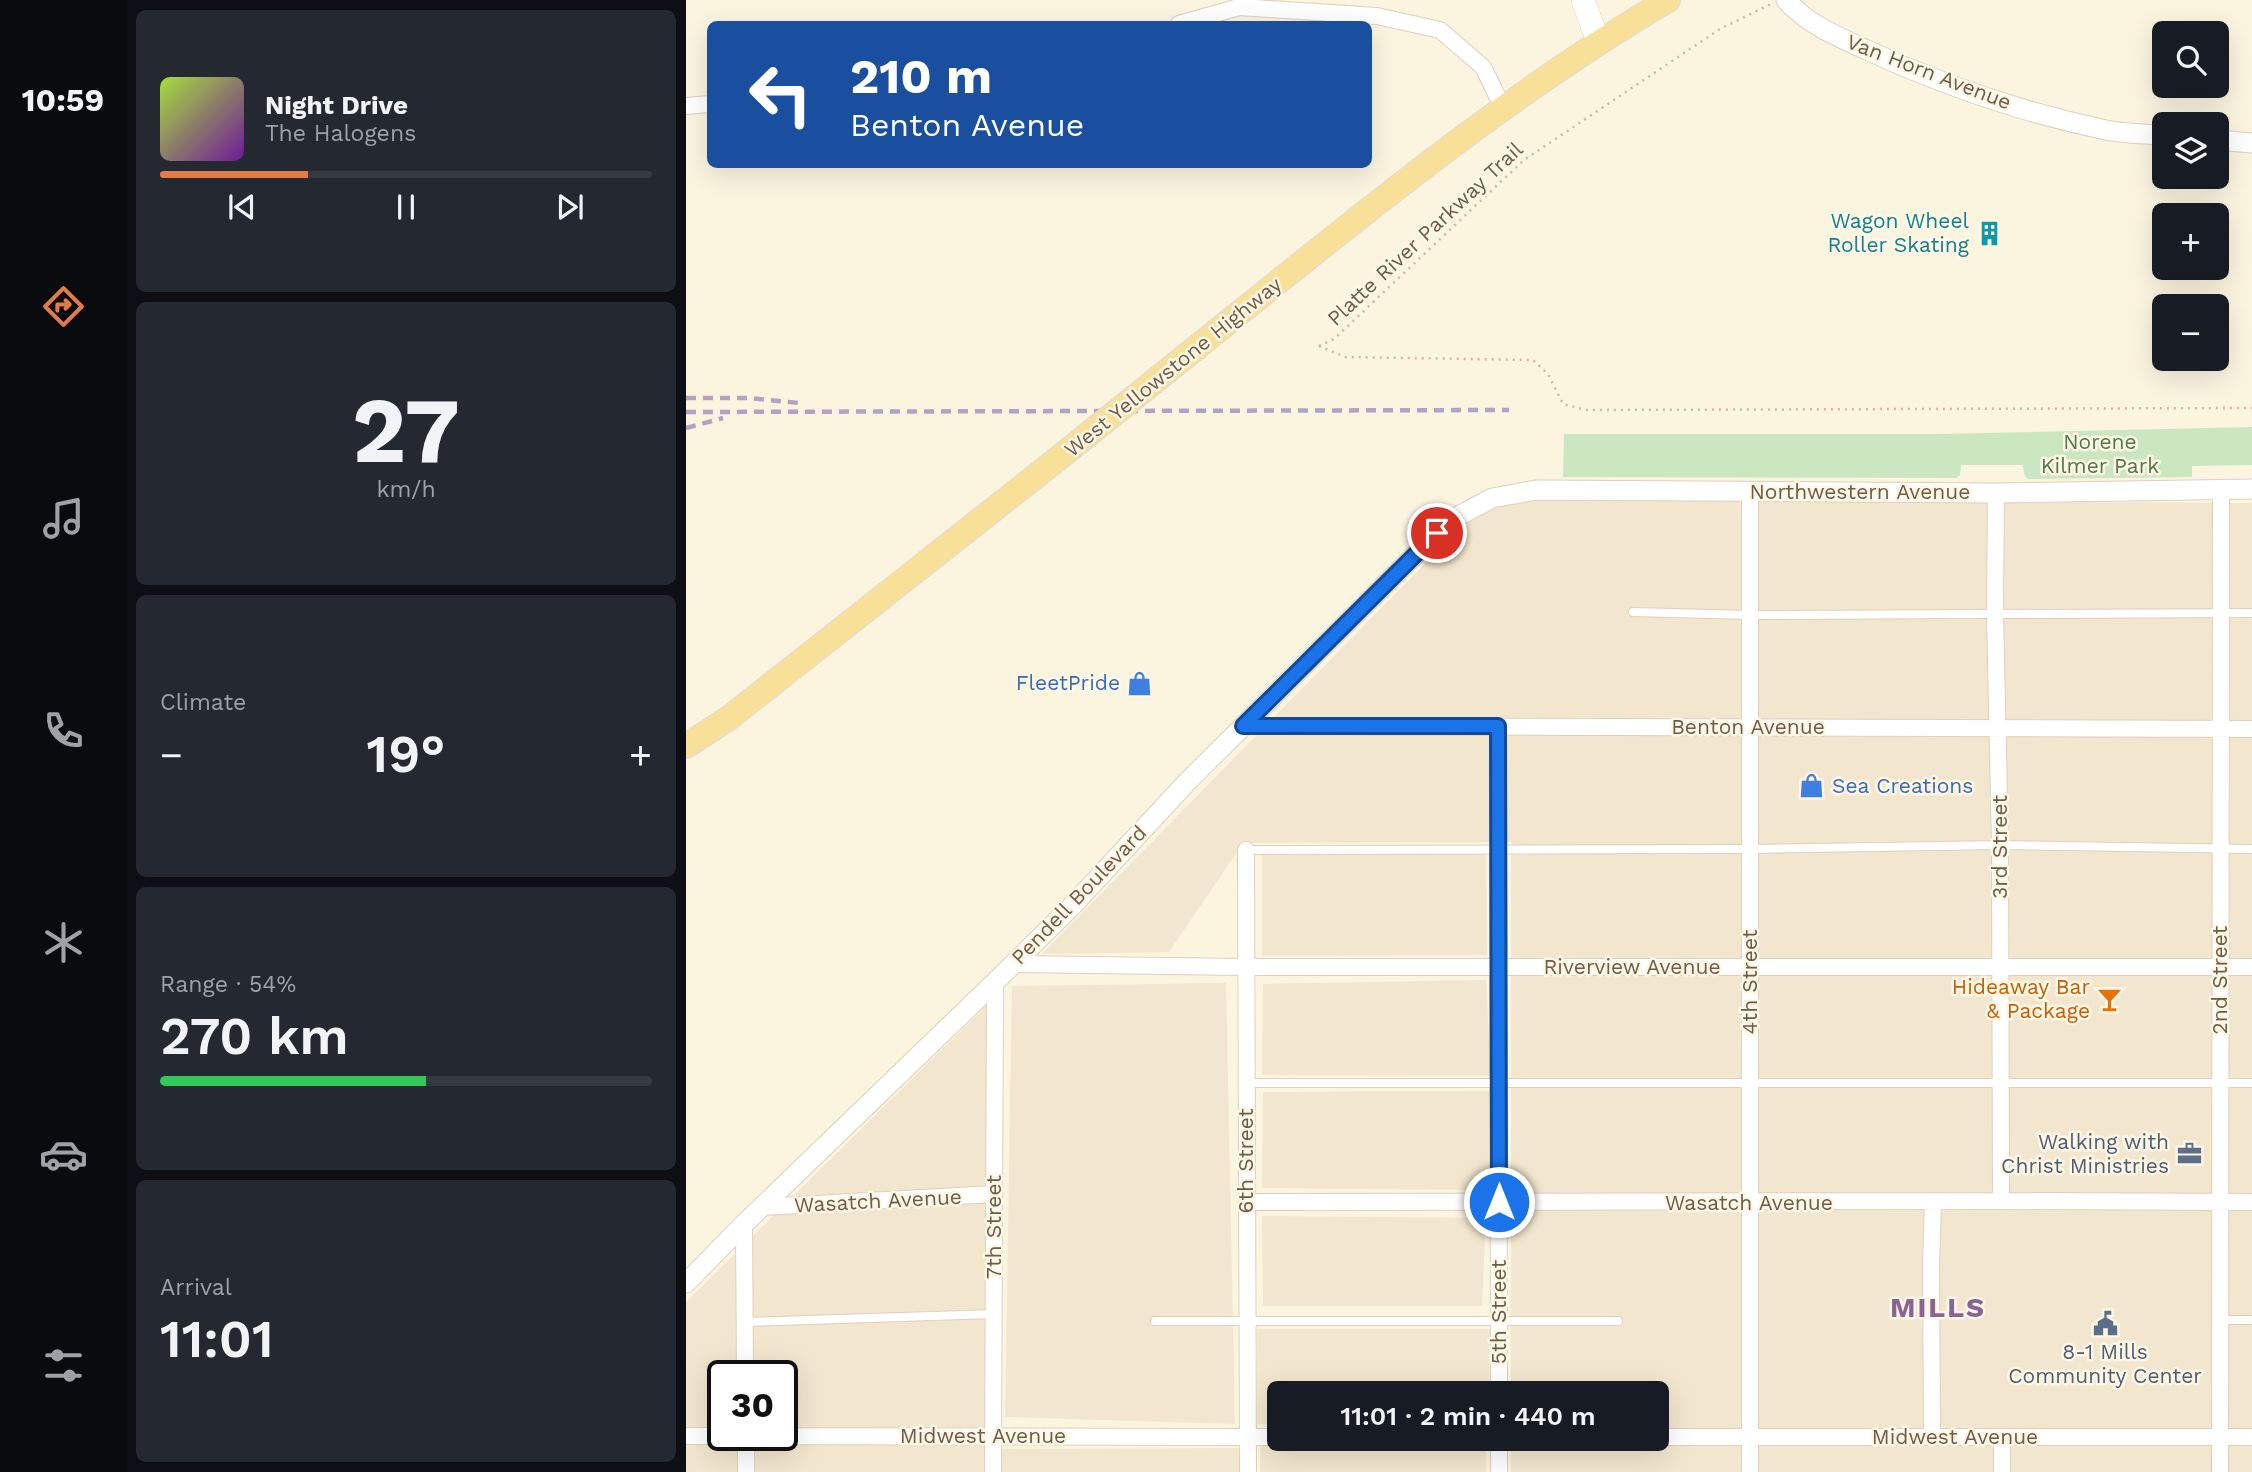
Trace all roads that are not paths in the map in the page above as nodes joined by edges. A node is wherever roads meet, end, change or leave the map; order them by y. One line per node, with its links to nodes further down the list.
1 (1583, 0): 5 (main road)
2 (1668, 0): 5 (main road, West Yellowstone Highway)
3 (1786, 0): 9 (street, Van Horn Avenue)
4 (1190, 21): 8 (street)
5 (1598, 41): 8 (main road, West Yellowstone Highway)
6 (707, 104): 7 (street)
7 (686, 106)
8 (1504, 110): 28 (main road, West Yellowstone Highway, bridge)
9 (2152, 134)
10 (2229, 141): 11 (street)
11 (2252, 143)
12 (2221, 489): 13 (street, Northwestern Avenue); 15 (street, Northwestern Avenue); 20 (street, 2nd Street)
13 (2252, 489)
14 (1750, 492): 15 (street, Northwestern Avenue); 16 (street, Northwestern Avenue); 21 (street, 4th Street)
15 (1996, 493): 19 (street, 3rd Street)
16 (1472, 508): 22 (street, Pendell Boulevard)
17 (1633, 612): 21 (lane)
18 (2252, 613): 20 (lane)
19 (1995, 614): 20 (lane); 21 (lane); 25 (street, 3rd Street)
20 (2221, 614): 26 (street, 2nd Street)
21 (1750, 615): 24 (street, 4th Street)
22 (1243, 726): 23 (street, Benton Avenue); 35 (street, Pendell Boulevard)
23 (1498, 726): 24 (street, Benton Avenue); 30 (street, 5th Street)
24 (1750, 727): 25 (street, Benton Avenue); 31 (street, 4th Street)
25 (1999, 728): 26 (street, Benton Avenue); 29 (street, 3rd Street)
26 (2221, 729): 27 (street, Benton Avenue); 32 (street, 2nd Street)
27 (2252, 729)
28 (686, 746)
29 (2000, 845): 31 (lane); 32 (lane); 36 (street, 3rd Street)
30 (1498, 849): 31 (lane); 34 (lane); 38 (street, 5th Street)
31 (1750, 849): 39 (street, 4th Street)
32 (2221, 849): 33 (lane); 40 (street, 2nd Street)
33 (2252, 849)
34 (1246, 850): 37 (street, 6th Street)
35 (1013, 964): 37 (street, Riverview Avenue); 42 (street, Pendell Boulevard)
36 (2001, 965): 39 (street, Riverview Avenue); 40 (street, Riverview Avenue); 46 (street, 3rd Street)
37 (1245, 967): 38 (street, Riverview Avenue); 43 (street, 6th Street)
38 (1498, 967): 39 (street, Riverview Avenue); 44 (street, 5th Street)
39 (1750, 967): 45 (street, 4th Street)
40 (2221, 967): 41 (street, Riverview Avenue); 47 (street, 2nd Street)
41 (2252, 967)
42 (996, 982): 49 (street, 7th Street); 57 (street, Pendell Boulevard)
43 (1246, 1083): 44 (lane); 51 (street, 6th Street)
44 (1498, 1083): 45 (lane); 52 (street, 5th Street)
45 (1750, 1083): 46 (lane); 55 (street, 4th Street)
46 (2001, 1083): 47 (lane); 50 (street, 3rd Street)
47 (2220, 1083): 48 (lane); 53 (street, 2nd Street)
48 (2252, 1083)
49 (994, 1194): 57 (street, Wasatch Avenue); 60 (street, 7th Street)
50 (2001, 1201): 53 (street, Wasatch Avenue); 56 (street, Wasatch Avenue)
51 (1247, 1202): 52 (street, Wasatch Avenue); 64 (street, 6th Street)
52 (1499, 1202): 55 (street, Wasatch Avenue); 65 (street, 5th Street)
53 (2220, 1202): 54 (street, Wasatch Avenue); 61 (street, 2nd Street)
54 (2252, 1202)
55 (1750, 1203): 56 (street, Wasatch Avenue); 77 (street, 4th Street)
56 (1933, 1203): 78 (street)
57 (761, 1207): 58 (street, Pendell Boulevard)
58 (744, 1224): 59 (street, Pendell Boulevard); 67 (street)
59 (686, 1283)
60 (994, 1314): 67 (lane); 73 (street, 7th Street)
61 (2220, 1320): 62 (lane); 80 (street, 2nd Street)
62 (2252, 1320)
63 (1155, 1321): 64 (lane)
64 (1247, 1321): 65 (lane); 74 (street, 6th Street)
65 (1499, 1321): 66 (lane); 69 (street, 5th Street)
66 (1618, 1321)
67 (745, 1322): 68 (street)
68 (745, 1360)
69 (1499, 1381)
70 (686, 1436): 71 (street, Midwest Avenue)
71 (707, 1436)
72 (798, 1436): 73 (street, Midwest Avenue)
73 (993, 1436): 74 (street, Midwest Avenue); 85 (street, 7th Street)
74 (1248, 1437): 75 (street, Midwest Avenue); 86 (street, 6th Street)
75 (1267, 1437)
76 (1669, 1437): 77 (street, Midwest Avenue)
77 (1750, 1437): 78 (street, Midwest Avenue); 88 (street, 4th Street)
78 (1932, 1437): 79 (street, Midwest Avenue)
79 (2002, 1437): 80 (street, Midwest Avenue); 89 (street)
80 (2220, 1437): 81 (street, Midwest Avenue); 90 (street, 2nd Street)
81 (2252, 1437)
82 (746, 1451): 84 (street)
83 (1499, 1451): 87 (street)
84 (746, 1472)
85 (993, 1472)
86 (1248, 1472)
87 (1499, 1472)
88 (1750, 1472)
89 (2002, 1472)
90 (2220, 1472)

